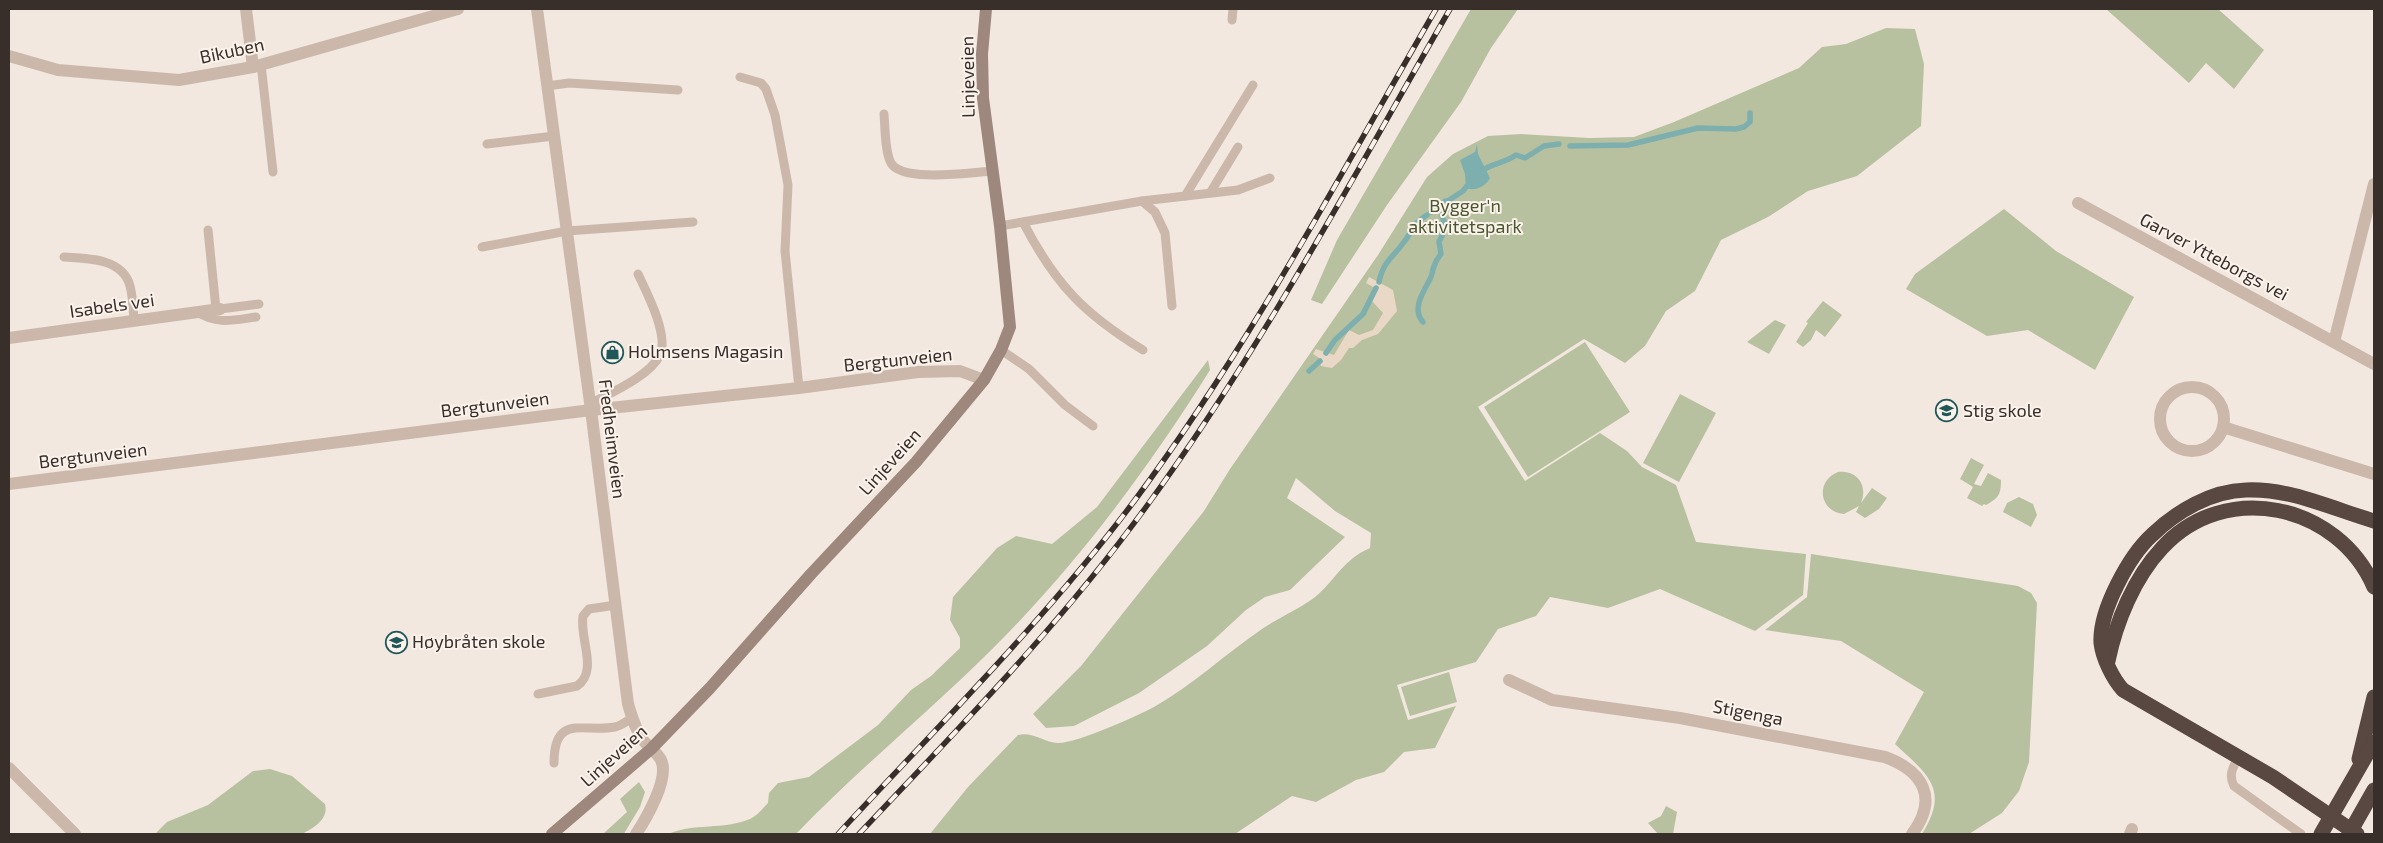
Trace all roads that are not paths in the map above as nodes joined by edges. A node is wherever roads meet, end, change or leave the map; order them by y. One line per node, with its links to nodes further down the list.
1 (246, 9): 8 (street)
2 (458, 9): 8 (street, Bikuben)
3 (537, 9): 11 (street, Fredheimveien)
4 (986, 9): 17 (street, Linjeveien)
5 (1233, 9): 6 (lane)
6 (1232, 20)
7 (9, 56): 8 (street, Bikuben)
8 (257, 66): 18 (lane)
9 (740, 77): 45 (lane)
10 (1253, 85): 22 (lane)
11 (547, 86): 12 (lane); 14 (street, Fredheimveien)
12 (678, 90)
13 (884, 114): 17 (lane)
14 (554, 136): 15 (lane); 29 (street, Fredheimveien)
15 (487, 144)
16 (1238, 147): 21 (lane)
17 (993, 171): 27 (street, Linjeveien)
18 (273, 172)
19 (1270, 178): 21 (lane)
20 (2374, 184): 40 (street)
21 (1210, 193): 22 (lane)
22 (1185, 196): 23 (lane)
23 (1142, 201): 26 (lane); 34 (lane)
24 (2078, 203): 40 (street, Garver Ytteborgs vei)
25 (693, 222): 29 (lane)
26 (1023, 222): 27 (lane); 42 (lane)
27 (1000, 226): 41 (street, Linjeveien)
28 (208, 230): 35 (lane)
29 (567, 231): 30 (lane); 46 (street, Fredheimveien)
30 (482, 246)
31 (64, 256): 38 (lane)
32 (638, 274): 46 (lane)
33 (259, 304): 35 (lane)
34 (1172, 306)
35 (218, 309): 36 (street, Isabels vei)
36 (197, 312): 37 (lane); 38 (street, Isabels vei)
37 (256, 317)
38 (134, 321): 39 (street, Isabels vei)
39 (9, 338)
40 (2334, 342): 43 (street, Garver Ytteborgs vei)
41 (1001, 350): 44 (street, Linjeveien); 47 (lane)
42 (1143, 350)
43 (2374, 364)
44 (984, 380): 45 (street, Bergtunveien); 60 (street, Linjeveien)
45 (799, 388): 46 (street, Bergtunveien)
46 (591, 407): 50 (street, Bergtunveien); 53 (street, Fredheimveien)
47 (1093, 426)
48 (2223, 427): 48 (street); 49 (street)
49 (2374, 474)
50 (9, 484)
51 (2374, 521): 54 (highway)
52 (2374, 587): 54 (highway)
53 (616, 605): 56 (lane); 58 (street, Fredheimveien)
54 (2108, 663): 61 (highway)
55 (1509, 680): 69 (street, Stigenga)
56 (538, 694)
57 (2374, 697): 64 (highway)
58 (632, 718): 60 (street, Fredheimveien); 62 (lane)
59 (2374, 742): 64 (highway)
60 (651, 748): 67 (street, Linjeveien); 68 (street, Fredheimveien)
61 (2239, 756): 70 (lane); 73 (highway)
62 (554, 762)
63 (9, 768): 66 (street)
64 (2356, 774): 71 (highway)
65 (2374, 790): 72 (highway)
66 (75, 834)
67 (552, 834)
68 (636, 834)
69 (1912, 834)
70 (2301, 834)
71 (2321, 834)
72 (2349, 834)
73 (2357, 834)

